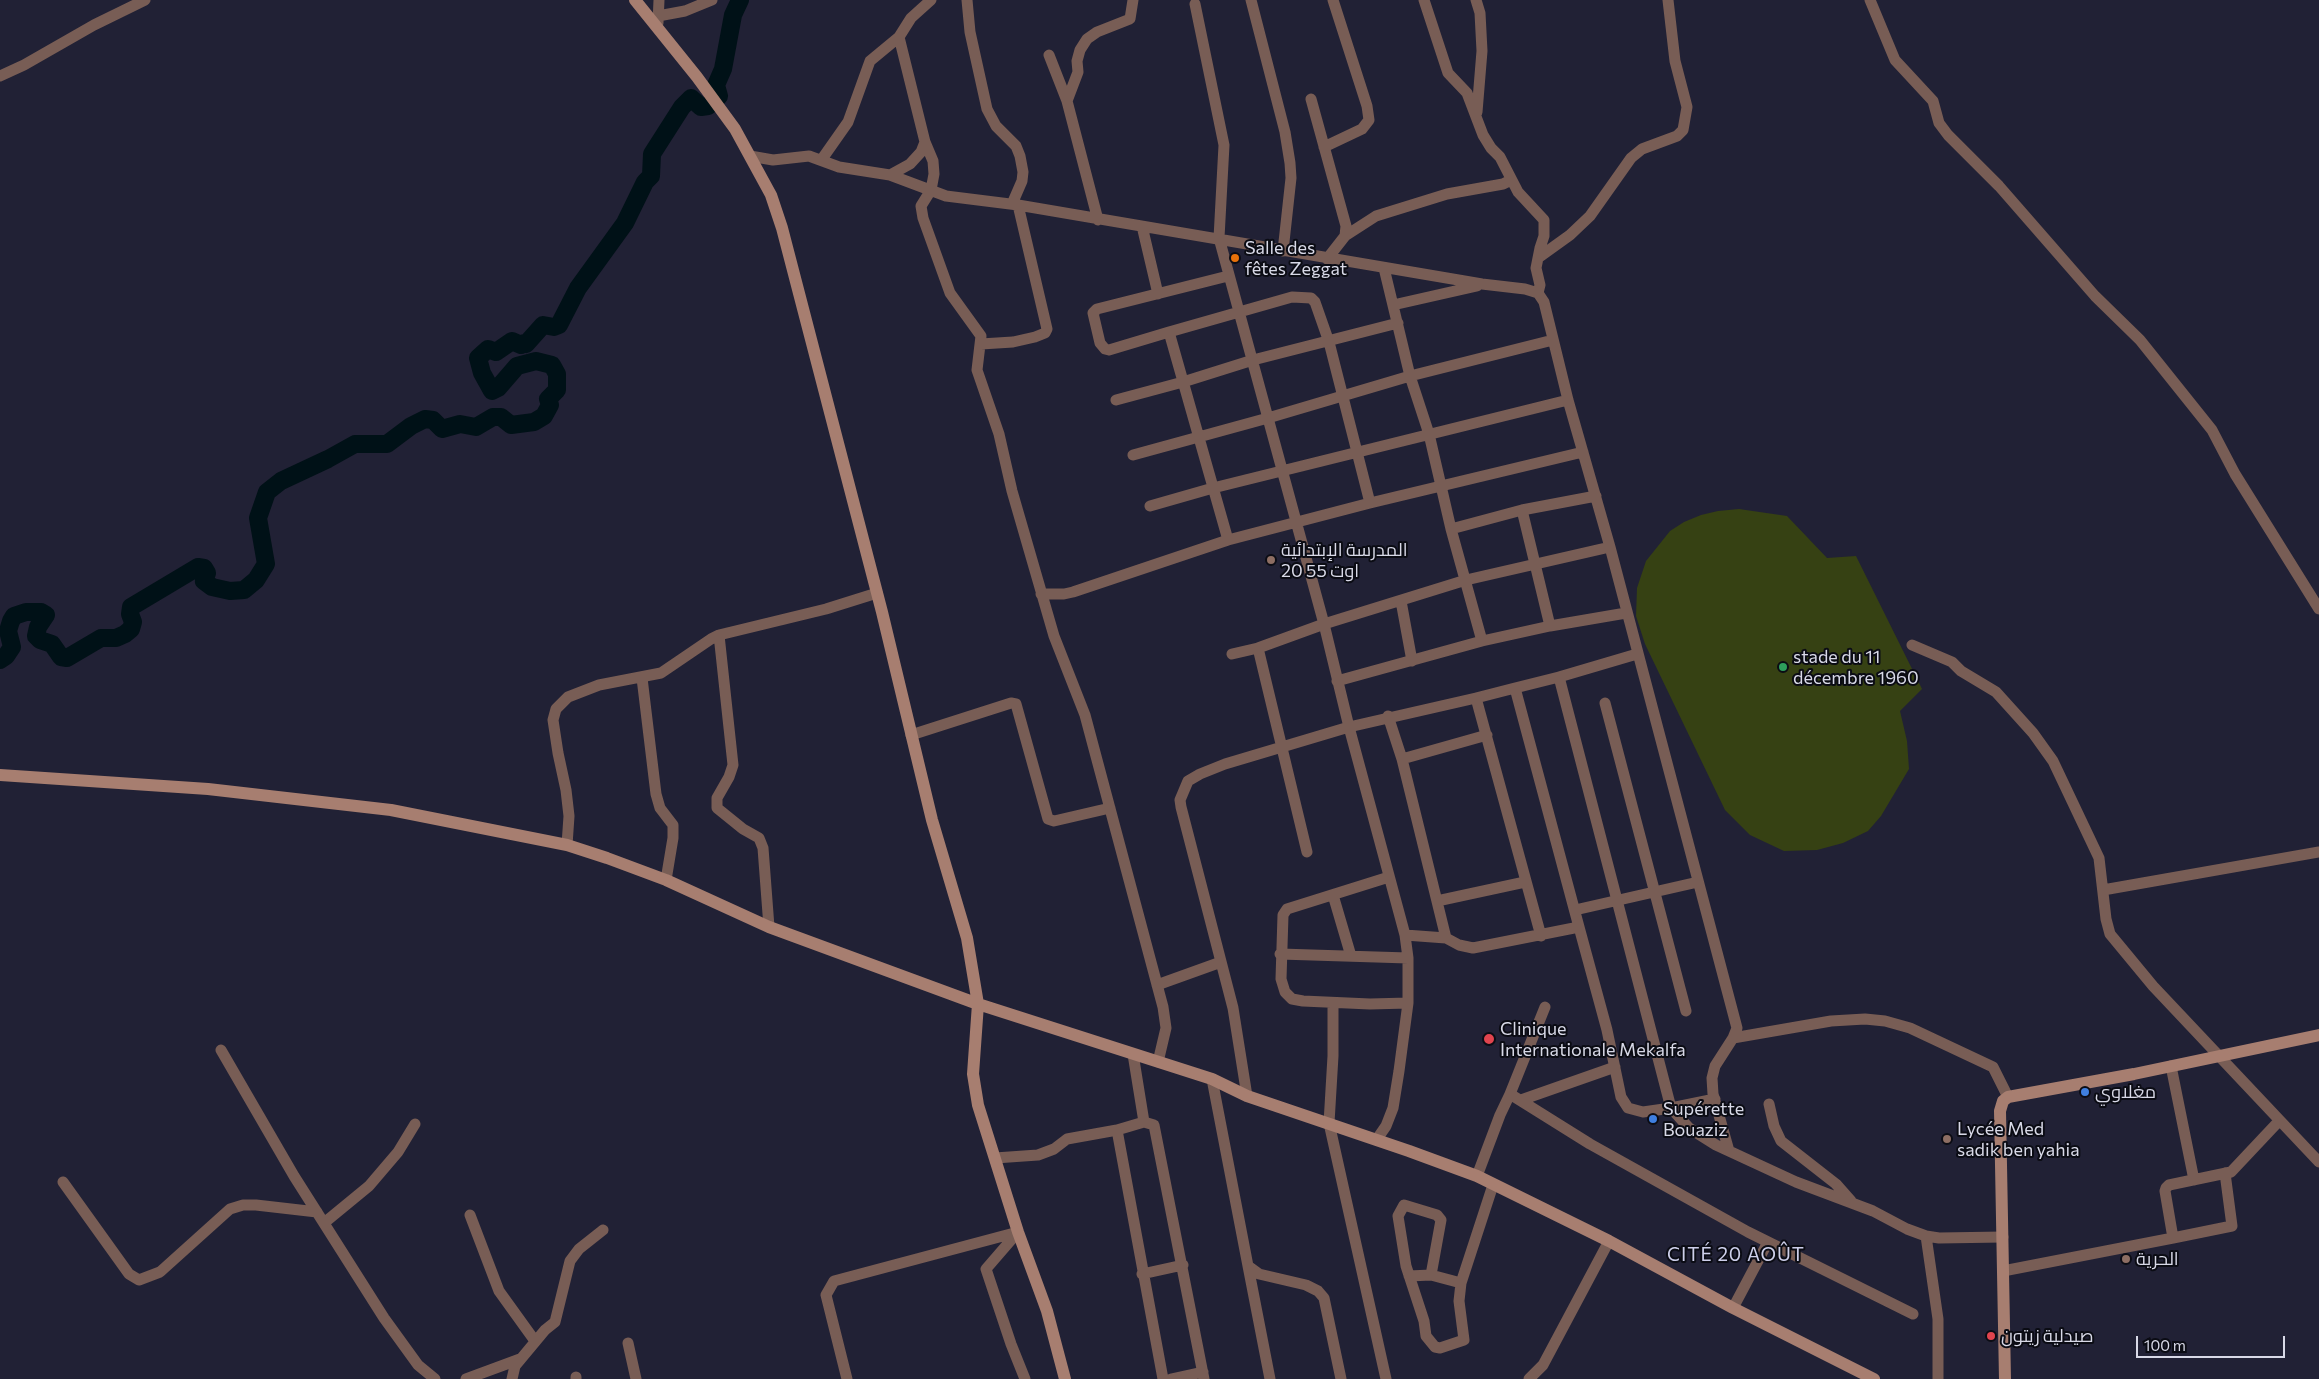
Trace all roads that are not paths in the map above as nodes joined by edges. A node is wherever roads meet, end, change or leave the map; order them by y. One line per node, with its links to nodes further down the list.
1 (145, 0): 18 (street)
2 (635, 0): 15 (street)
3 (659, 0): 15 (street)
4 (712, 0): 15 (street)
5 (931, 0): 16 (street)
6 (967, 0): 29 (street)
7 (1133, 0): 20 (street)
8 (1250, 0): 34 (street)
9 (1333, 0): 23 (street)
10 (1424, 0): 21 (street)
11 (1476, 0): 21 (street)
12 (1668, 0): 35 (street)
13 (1870, 0): 77 (street)
14 (1195, 4): 33 (street)
15 (658, 21): 24 (street)
16 (898, 37): 22 (street); 25 (street)
17 (1049, 55): 20 (street)
18 (0, 76)
19 (1311, 98): 23 (street)
20 (1067, 101): 30 (street)
21 (1476, 117): 27 (street)
22 (925, 142): 26 (street); 28 (street)
23 (1324, 147): 32 (street)
24 (750, 156): 25 (street); 74 (street)
25 (822, 159): 26 (street)
26 (890, 175): 28 (street)
27 (1511, 180): 32 (street); 35 (street)
28 (931, 190): 29 (street); 48 (street)
29 (1015, 205): 30 (street); 48 (street)
30 (1098, 220): 31 (street)
31 (1142, 226): 33 (street); 41 (street)
32 (1344, 236): 36 (street)
33 (1219, 238): 34 (street); 38 (street)
34 (1283, 251): 36 (street)
35 (1538, 258): 40 (street)
36 (1327, 259): 37 (street)
37 (1384, 268): 39 (street); 42 (street)
38 (1228, 276): 41 (street); 43 (street)
39 (1482, 284): 40 (street); 42 (street)
40 (1538, 293): 46 (street)
41 (1158, 294): 45 (street)
42 (1393, 305): 44 (street)
43 (1239, 312): 45 (street); 47 (street); 49 (street)
44 (1398, 323): 47 (street); 50 (street)
45 (1170, 332): 51 (street)
46 (1552, 340): 50 (street); 54 (street)
47 (1329, 342): 49 (street); 52 (street)
48 (981, 344): 75 (street)
49 (1253, 360): 51 (street); 55 (street)
50 (1410, 376): 52 (street); 56 (street)
51 (1183, 382): 53 (street); 57 (street)
52 (1342, 395): 55 (street); 58 (street)
53 (1116, 400)
54 (1568, 400): 56 (street); 59 (street)
55 (1268, 418): 57 (street); 61 (street)
56 (1429, 434): 58 (street); 62 (street)
57 (1198, 438): 60 (street); 63 (street)
58 (1358, 452): 61 (street); 65 (street)
59 (1582, 452): 62 (street); 64 (street)
60 (1133, 455)
61 (1281, 471): 63 (street); 68 (street)
62 (1441, 486): 65 (street); 69 (street)
63 (1213, 488): 66 (street); 70 (street)
64 (1596, 496): 67 (street); 71 (street)
65 (1370, 503): 68 (street)
66 (1150, 506)
67 (1522, 510): 69 (street); 72 (street)
68 (1296, 523): 70 (street); 79 (street)
69 (1451, 528): 73 (street)
70 (1228, 540): 75 (street)
71 (1610, 547): 72 (street); 78 (street)
72 (1535, 564): 73 (street); 80 (street)
73 (1466, 580): 76 (street); 82 (street)
74 (877, 593): 81 (street); 96 (street)
75 (1041, 594): 101 (street)
76 (1401, 601): 79 (street); 87 (street)
77 (2319, 609)
78 (1626, 613): 80 (street); 86 (street)
79 (1324, 624): 84 (street); 90 (street)
80 (1550, 626): 82 (street)
81 (719, 635): 88 (street); 115 (street)
82 (1482, 641): 87 (street)
83 (1912, 645): 109 (street)
84 (1258, 648): 85 (street); 98 (street)
85 (1232, 654)
86 (1637, 654): 89 (street); 108 (street)
87 (1412, 661): 90 (street)
88 (642, 678): 102 (street); 106 (street)
89 (1558, 678): 91 (street); 112 (street)
90 (1337, 681): 95 (street)
91 (1515, 688): 92 (street); 114 (street)
92 (1476, 698): 94 (street); 97 (street)
93 (1605, 704): 110 (street)
94 (1388, 716): 95 (street); 99 (street)
95 (1349, 727): 98 (street); 105 (street)
96 (911, 735): 101 (street); 127 (street)
97 (1487, 735): 99 (street); 107 (street)
98 (1282, 746): 103 (street); 123 (street)
99 (1402, 759): 113 (street)
100 (0, 775): 102 (street)
101 (1110, 808): 124 (street)
102 (567, 845): 106 (street)
103 (1307, 852)
104 (2319, 852): 109 (street)
105 (1389, 877): 111 (street); 117 (street)
106 (666, 880): 115 (street)
107 (1526, 882): 113 (street); 118 (street)
108 (1698, 882): 110 (street); 131 (street)
109 (2104, 890): 134 (street)
110 (1656, 891): 112 (street); 129 (street)
111 (1333, 895): 120 (street); 121 (street)
112 (1618, 900): 114 (street); 144 (street)
113 (1437, 901): 119 (street)
114 (1575, 910): 116 (street)
115 (769, 927): 127 (street)
116 (1580, 927): 118 (street); 137 (street)
117 (1405, 935): 119 (street); 122 (street)
118 (1541, 936): 119 (street)
119 (1446, 938)
120 (1280, 954): 121 (street); 125 (street)
121 (1351, 956): 122 (street)
122 (1408, 958): 126 (street)
123 (1222, 962): 124 (street); 139 (street)
124 (1157, 985): 135 (street)
125 (1333, 1003): 126 (street); 147 (street)
126 (1408, 1003): 150 (street)
127 (978, 1004): 133 (street); 152 (street)
128 (1545, 1007): 140 (street)
129 (1686, 1011)
130 (2319, 1035): 134 (street)
131 (1734, 1038): 141 (street); 142 (street)
132 (221, 1050): 160 (street)
133 (1133, 1054): 135 (street); 146 (street)
134 (2220, 1056): 136 (street); 145 (street)
135 (1158, 1062): 138 (street)
136 (2171, 1066): 141 (street); 156 (street)
137 (1615, 1067): 140 (street); 144 (street)
138 (1212, 1079): 139 (street); 171 (street)
139 (1247, 1096): 147 (street)
140 (1516, 1097): 155 (street); 169 (street)
141 (2008, 1097): 166 (street)
142 (1715, 1099): 144 (street); 151 (street)
143 (1769, 1104): 159 (street)
144 (1671, 1108): 151 (street)
145 (2279, 1120): 153 (street); 154 (street)
146 (1144, 1122): 149 (street); 170 (street)
147 (1329, 1123): 150 (street); 194 (street)
148 (416, 1124): 162 (street)
149 (1117, 1130): 152 (street); 173 (street)
150 (1377, 1140): 155 (street)
151 (1729, 1151): 159 (street)
152 (995, 1158): 164 (street)
153 (2319, 1162)
154 (2225, 1173): 156 (street); 167 (street)
155 (1477, 1176): 158 (street)
156 (2194, 1180): 167 (street)
157 (62, 1182): 160 (street)
158 (1492, 1185): 168 (street); 176 (street)
159 (1852, 1202): 165 (street)
160 (317, 1212): 162 (street)
161 (470, 1215): 179 (street)
162 (324, 1223): 183 (street)
163 (603, 1230): 179 (street)
164 (1018, 1232): 187 (street); 188 (street); 189 (street)
165 (1926, 1236): 166 (street); 197 (street)
166 (2002, 1236): 172 (street)
167 (2173, 1238): 172 (street)
168 (1609, 1242): 177 (street); 195 (street)
169 (1768, 1242): 177 (street); 178 (street)
170 (1183, 1264): 173 (street); 182 (street)
171 (1248, 1266): 192 (street); 193 (street)
172 (2003, 1271): 198 (street)
173 (1142, 1274): 190 (street)
174 (1431, 1275): 175 (street); 175 (street); 176 (street)
175 (1409, 1276): 176 (street)
176 (1461, 1283)
177 (1733, 1308): 196 (street)
178 (1913, 1314)
179 (535, 1341): 181 (street)
180 (628, 1343): 186 (street)
181 (520, 1360): 184 (street); 185 (street)
182 (1203, 1376): 191 (street)
183 (435, 1379)
184 (466, 1379)
185 (512, 1379)
186 (636, 1379)
187 (847, 1379)
188 (1025, 1379)
189 (1066, 1379)
190 (1164, 1379)
191 (1171, 1379)
192 (1270, 1379)
193 (1341, 1379)
194 (1386, 1379)
195 (1529, 1379)
196 (1874, 1379)
197 (1938, 1379)
198 (2006, 1379)

